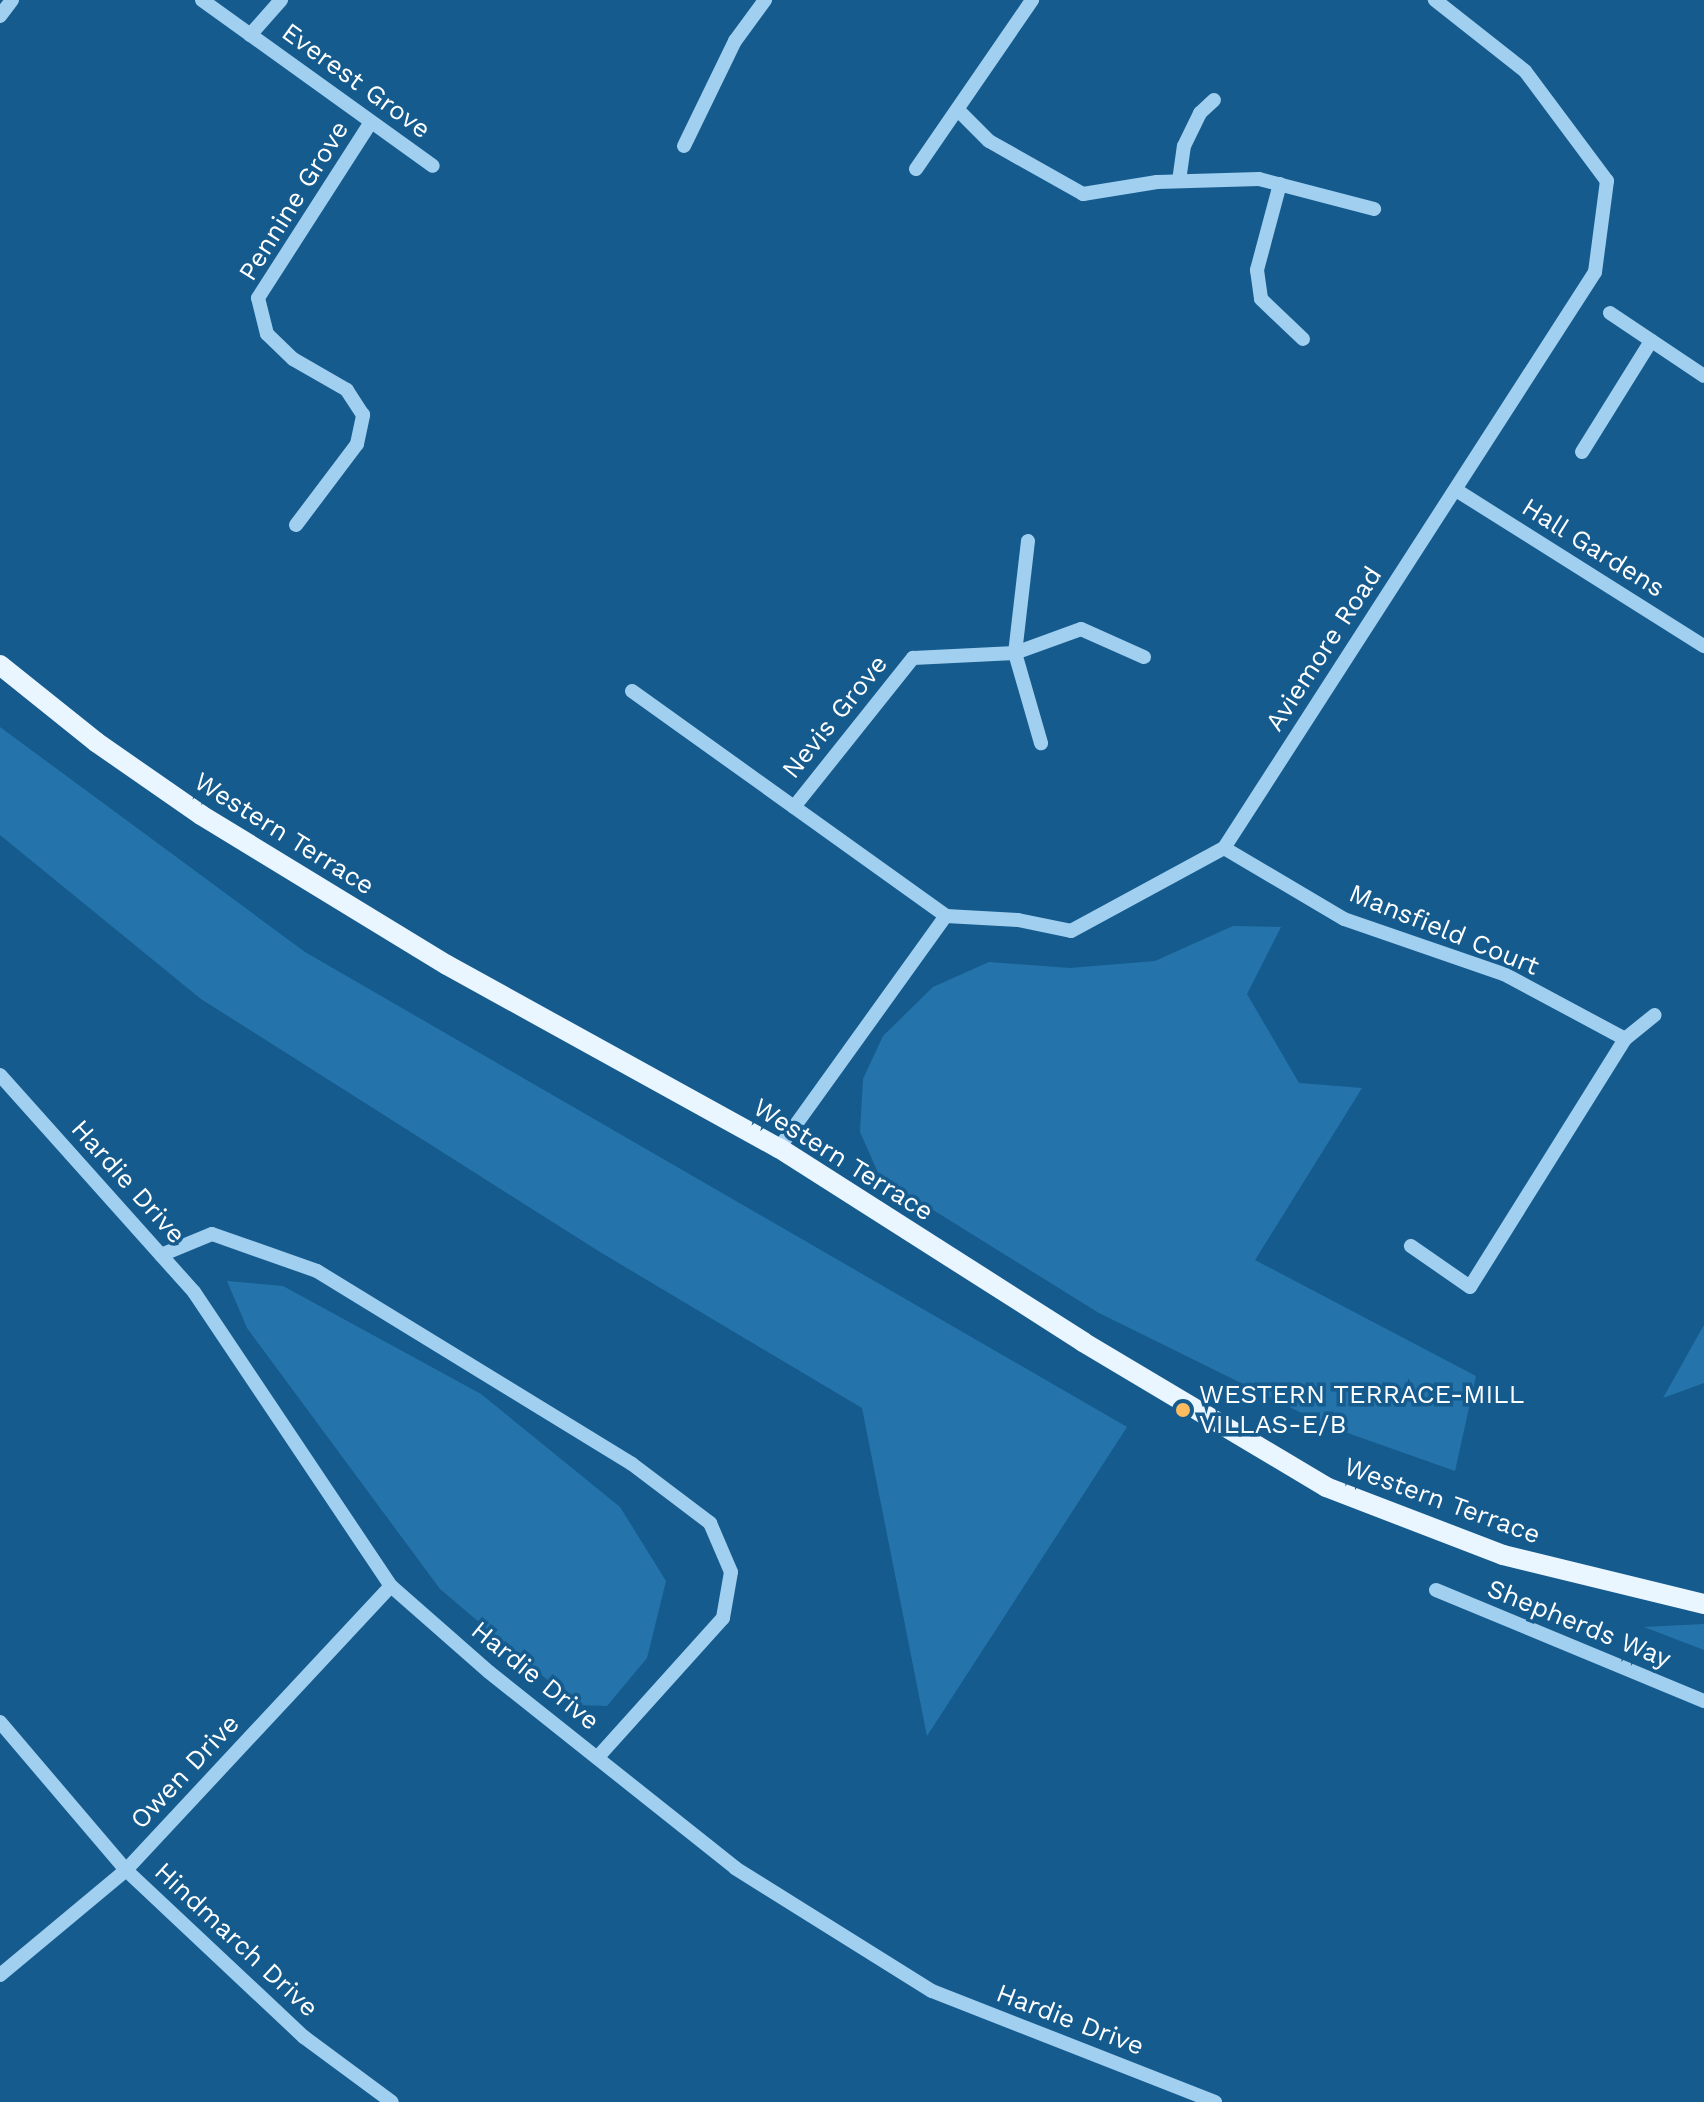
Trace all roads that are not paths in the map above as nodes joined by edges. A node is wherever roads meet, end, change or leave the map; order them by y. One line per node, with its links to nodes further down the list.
1 (12, 0): 7 (street)
2 (202, 0): 8 (street, Everest Grove)
3 (281, 0): 8 (street, Everest Grove)
4 (765, 0): 12 (street)
5 (1032, 0): 10 (street)
6 (1435, 0): 23 (street, Aviemore Road)
7 (0, 16)
8 (250, 35): 11 (street, Everest Grove)
9 (1214, 100): 15 (street)
10 (959, 111): 14 (street); 15 (street)
11 (371, 122): 13 (street, Everest Grove); 24 (street, Pennine Grove)
12 (684, 146)
13 (433, 166)
14 (916, 169)
15 (1179, 181): 16 (street)
16 (1280, 184): 17 (street); 19 (street)
17 (1374, 209)
18 (1610, 313): 20 (street)
19 (1303, 339)
20 (1651, 341): 21 (street); 22 (street)
21 (1704, 376)
22 (1582, 452)
23 (1456, 490): 26 (street, Hall Gardens); 33 (street, Aviemore Road)
24 (296, 525)
25 (1028, 541): 27 (street)
26 (1704, 646)
27 (1015, 653): 28 (street, Nevis Grove); 31 (street); 32 (street, Nevis Grove)
28 (1144, 657)
29 (0, 665): 38 (main road, Western Terrace)
30 (632, 691): 32 (street)
31 (1041, 743)
32 (794, 807): 34 (street)
33 (1224, 848): 34 (street, Aviemore Road); 36 (street, Mansfield Court)
34 (946, 916): 38 (street)
35 (1655, 1015): 36 (street)
36 (1625, 1039): 39 (street)
37 (0, 1075): 40 (street, Hardie Drive)
38 (779, 1148): 43 (main road, Western Terrace)
39 (1411, 1246)
40 (161, 1255): 41 (street, Hardie Drive); 46 (street)
41 (391, 1586): 46 (street, Hardie Drive); 47 (street, Owen Drive)
42 (1436, 1590): 44 (street, Shepherds Way)
43 (1704, 1604)
44 (1704, 1701)
45 (0, 1722): 47 (street, Hindmarch Drive)
46 (597, 1758): 50 (street, Hardie Drive)
47 (126, 1870): 48 (street, Owen Drive); 49 (street, Hindmarch Drive)
48 (0, 1975)
49 (392, 2102)
50 (1215, 2102)

